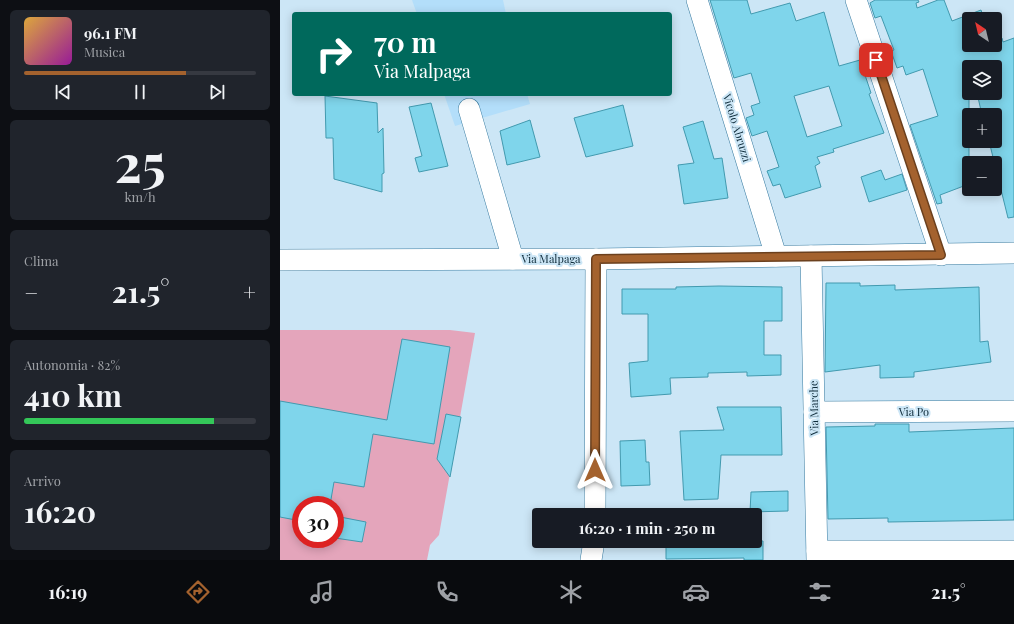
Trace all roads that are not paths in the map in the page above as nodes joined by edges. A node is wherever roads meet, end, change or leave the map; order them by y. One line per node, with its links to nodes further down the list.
1 (697, 0): 6 (street, Vicolo Abruzzi)
2 (856, 0): 5 (street)
3 (469, 109): 8 (street)
4 (1014, 253): 5 (street, Via Malpaga)
5 (941, 255): 7 (street, Via Malpaga)
6 (776, 256): 7 (street, Via Malpaga); 9 (street, Via Malpaga)
7 (811, 256): 12 (street, Via Marche)
8 (513, 259): 9 (street, Via Malpaga); 10 (street, Via Malpaga)
9 (596, 259): 13 (street)
10 (280, 260)
11 (1014, 411): 12 (street, Via Po)
12 (814, 412): 16 (street, Via Marche)
13 (595, 508)
14 (593, 548): 18 (street)
15 (1014, 551): 17 (street)
16 (817, 555): 17 (street)
17 (936, 556)
18 (591, 560)

